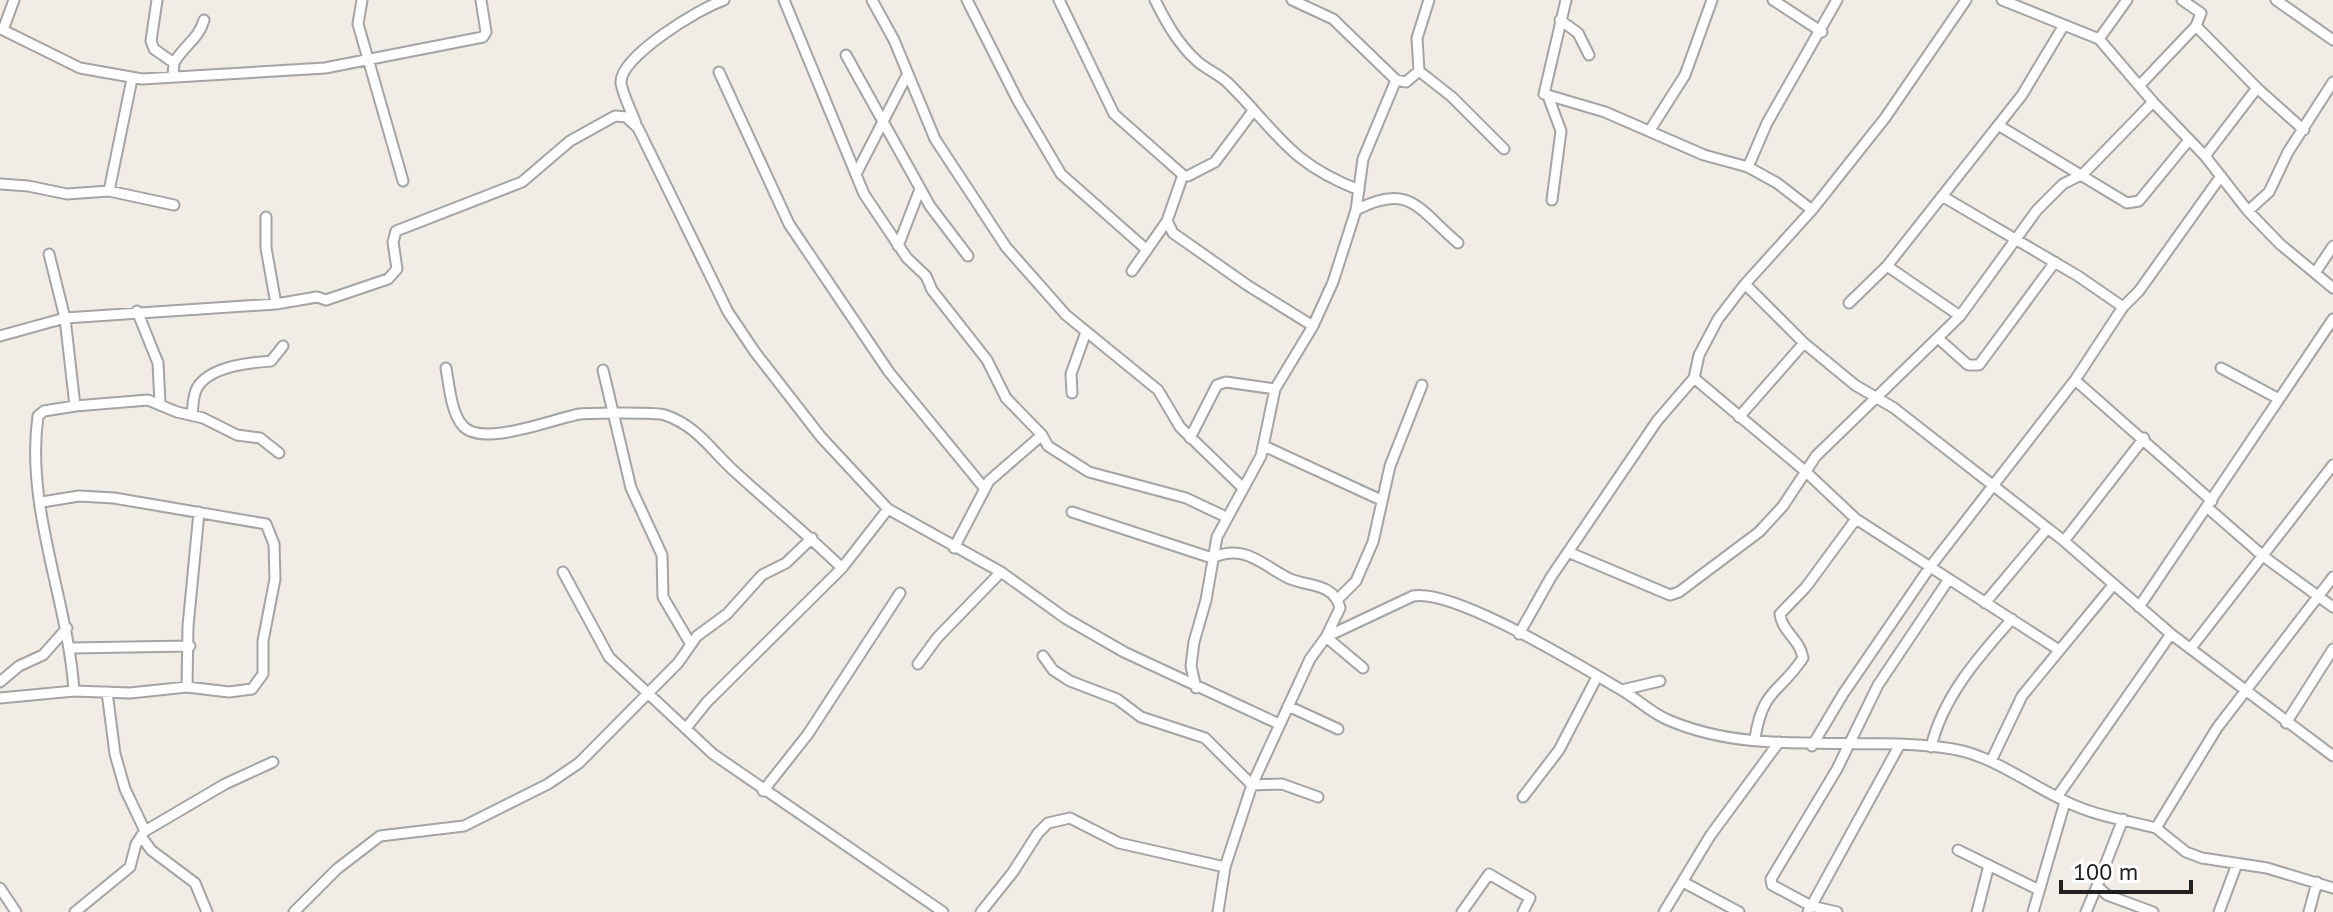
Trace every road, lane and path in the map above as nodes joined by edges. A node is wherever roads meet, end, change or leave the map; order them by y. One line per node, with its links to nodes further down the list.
1 (14, 0): 29 (street)
2 (157, 0): 35 (street)
3 (362, 0): 34 (street)
4 (481, 0): 34 (street)
5 (724, 0): 50 (street)
6 (784, 0): 57 (street)
7 (872, 0): 39 (street)
8 (967, 0): 78 (street)
9 (1059, 0): 73 (street)
10 (1155, 0): 47 (street)
11 (1292, 0): 23 (street)
12 (1429, 0): 36 (street)
13 (1566, 0): 25 (street)
14 (1712, 0): 51 (street)
15 (1773, 0): 28 (street)
16 (1837, 0): 28 (street)
17 (1966, 0): 70 (street)
18 (2002, 0): 22 (street)
19 (2127, 0): 30 (street)
20 (2182, 0): 27 (street)
21 (2276, 0): 31 (street)
22 (2028, 4): 26 (street)
23 (1318, 5): 41 (street)
24 (204, 20): 35 (street)
25 (1560, 20): 33 (street); 45 (street)
26 (2064, 25): 30 (street); 49 (street)
27 (2196, 26): 42 (street); 43 (street)
28 (1822, 32): 56 (street)
29 (2, 35): 40 (street)
30 (2099, 39): 42 (street)
31 (2333, 40)
32 (846, 55): 48 (street)
33 (1589, 55)
34 (367, 61): 38 (street); 61 (street)
35 (174, 63): 38 (street)
36 (1419, 71): 41 (street); 54 (street)
37 (719, 72): 124 (street)
38 (173, 75): 40 (street)
39 (907, 75): 48 (street); 95 (street)
40 (132, 79): 65 (street)
41 (1396, 80): 64 (street)
42 (2140, 85): 46 (street)
43 (2257, 88): 52 (street); 55 (street)
44 (2331, 89): 52 (street)
45 (1548, 96): 51 (street); 67 (street)
46 (2153, 102): 53 (street); 58 (street)
47 (1253, 111): 59 (street); 64 (street)
48 (883, 125): 57 (street); 63 (street)
49 (1998, 125): 58 (street); 66 (street)
50 (638, 128): 88 (street); 128 (street)
51 (1650, 130): 56 (street)
52 (2304, 130): 71 (street)
53 (2189, 140): 55 (street); 58 (street)
54 (1504, 149)
55 (2205, 156): 60 (street)
56 (1748, 167): 70 (street)
57 (856, 174): 76 (street)
58 (2083, 174): 74 (street)
59 (1188, 176)
60 (2221, 176): 71 (street); 89 (street)
61 (403, 181)
62 (0, 184): 65 (street)
63 (920, 189): 76 (street); 80 (street)
64 (1359, 190): 69 (street)
65 (109, 191): 68 (street)
66 (1942, 196): 74 (street); 82 (street)
67 (1552, 200)
68 (174, 205)
69 (1356, 210): 75 (street); 94 (street)
70 (1812, 210): 85 (street)
71 (2248, 211): 84 (street)
72 (266, 217): 88 (street)
73 (1167, 221): 78 (street); 94 (street)
74 (2014, 238): 81 (street); 91 (street)
75 (1458, 243)
76 (898, 246): 115 (street)
77 (2333, 246): 84 (street)
78 (1147, 250): 83 (street)
79 (49, 254): 92 (street)
80 (968, 256)
81 (2055, 262): 89 (street); 97 (street)
82 (1887, 266): 87 (street); 91 (street)
83 (1132, 271)
84 (2315, 273): 86 (street)
85 (1745, 284): 98 (street); 103 (street)
86 (2333, 288)
87 (1849, 303)
88 (276, 304): 90 (street)
89 (2123, 307): 104 (street)
90 (137, 311): 92 (street); 110 (street)
91 (1960, 316): 97 (street)
92 (65, 318): 96 (street); 111 (street)
93 (2333, 319): 109 (street)
94 (1313, 326): 106 (street)
95 (1086, 332): 107 (street); 116 (street)
96 (0, 336)
97 (1939, 339): 108 (street)
98 (1804, 343): 108 (street); 114 (street)
99 (283, 346): 112 (street)
100 (446, 368): 113 (street)
101 (2221, 368): 109 (street)
102 (603, 370): 113 (street)
103 (1694, 378): 114 (street); 137 (street)
104 (2075, 380): 117 (street); 122 (street)
105 (1422, 385): 125 (street)
106 (1275, 389): 116 (street); 118 (street)
107 (1072, 393)
108 (1874, 398): 121 (street); 122 (street)
109 (2279, 399): 127 (street)
110 (160, 403): 111 (street); 112 (street)
111 (75, 406): 126 (street)
112 (192, 414): 119 (street)
113 (616, 415): 134 (street); 158 (street)
114 (1739, 417): 121 (street)
115 (1042, 435): 124 (street); 131 (street)
116 (1190, 438): 123 (street)
117 (2144, 438): 127 (street); 135 (street)
118 (1264, 446): 123 (street); 125 (street)
119 (279, 453)
120 (2333, 465): 138 (street)
121 (1805, 471): 132 (street); 137 (street)
122 (1994, 486): 133 (street); 140 (street)
123 (1243, 488): 131 (street)
124 (985, 489): 136 (street)
125 (1381, 500): 149 (street)
126 (42, 502): 129 (street); 154 (street)
127 (2210, 505): 138 (street); 151 (street)
128 (888, 509): 136 (street); 141 (street)
129 (199, 512): 159 (street); 170 (street)
130 (1072, 512): 139 (street)
131 (1226, 517): 139 (street)
132 (1856, 519): 140 (street); 183 (street)
133 (2046, 530): 135 (street); 150 (street)
134 (812, 538): 141 (street); 158 (street)
135 (2064, 541): 146 (street)
136 (954, 548): 143 (street)
137 (1568, 552): 155 (street)
138 (2263, 556): 148 (street); 161 (street)
139 (1212, 558): 149 (street); 172 (street)
140 (1930, 567): 145 (street); 186 (street)
141 (842, 568): 181 (street)
142 (563, 572): 176 (street)
143 (1001, 572): 165 (street); 172 (street)
144 (2333, 577): 148 (street)
145 (1949, 579): 150 (street); 185 (street)
146 (2114, 584): 151 (street); 163 (street)
147 (900, 593): 193 (street)
148 (2320, 595): 152 (street); 171 (street)
149 (1338, 599): 157 (street)
150 (1985, 603): 153 (street)
151 (2139, 607): 156 (street)
152 (2333, 607)
153 (2012, 619): 163 (street); 188 (street)
154 (67, 628): 160 (street); 169 (street)
155 (1519, 634): 157 (street); 167 (street)
156 (2171, 634): 161 (street); 196 (street)
157 (1326, 637): 166 (street); 178 (street)
158 (690, 643): 176 (street)
159 (190, 646): 160 (street); 170 (street)
160 (71, 648): 174 (street)
161 (2191, 648): 171 (street)
162 (2333, 649): 179 (street)
163 (2059, 650): 190 (street)
164 (1043, 656): 192 (street)
165 (918, 664)
166 (1363, 668)
167 (1597, 677): 173 (street); 195 (street)
168 (1660, 681): 173 (street)
169 (0, 682)
170 (187, 687): 175 (street)
171 (2246, 687): 179 (street); 198 (street)
172 (1196, 688): 180 (street)
173 (1622, 690): 183 (street)
174 (74, 691): 175 (street); 177 (street)
175 (107, 692): 199 (street)
176 (648, 692): 181 (street); 214 (street)
177 (0, 698)
178 (1288, 706): 180 (street); 182 (street)
179 (2286, 723): 189 (street)
180 (1279, 724): 192 (street)
181 (687, 727): 193 (street)
182 (1338, 729)
183 (1755, 738): 184 (street)
184 (1779, 742): 186 (street); 204 (street)
185 (1849, 744): 186 (street); 187 (street); 210 (street)
186 (1812, 746)
187 (1899, 746): 188 (street); 210 (street)
188 (1931, 747): 190 (street)
189 (2333, 756)
190 (1991, 761): 196 (street)
191 (273, 762): 199 (street)
192 (1252, 785): 194 (street); 203 (street)
193 (763, 791): 215 (street)
194 (1318, 797)
195 (1523, 797)
196 (2061, 800): 197 (street); 209 (street)
197 (2123, 819): 198 (street); 206 (street)
198 (2156, 828): 201 (street)
199 (143, 834): 212 (street); 213 (street)
200 (1958, 850): 202 (street)
201 (2237, 864): 205 (street); 227 (street)
202 (1989, 865): 209 (street); 223 (street)
203 (1225, 867): 216 (street); 217 (street)
204 (1683, 882): 220 (street); 221 (street)
205 (2317, 882): 207 (street); 228 (street)
206 (2097, 886): 225 (street); 226 (street)
207 (2333, 888)
208 (1, 890): 211 (street)
209 (2039, 890): 224 (street)
210 (1809, 909): 222 (street)
211 (16, 912)
212 (75, 912)
213 (207, 912)
214 (294, 912)
215 (943, 912)
216 (981, 912)
217 (1218, 912)
218 (1462, 912): 219 (street)
219 (1523, 912)
220 (1664, 912)
221 (1739, 912)
222 (1837, 912)
223 (1977, 912)
224 (2033, 912)
225 (2086, 912)
226 (2153, 912)
227 (2219, 912)
228 (2309, 912)

